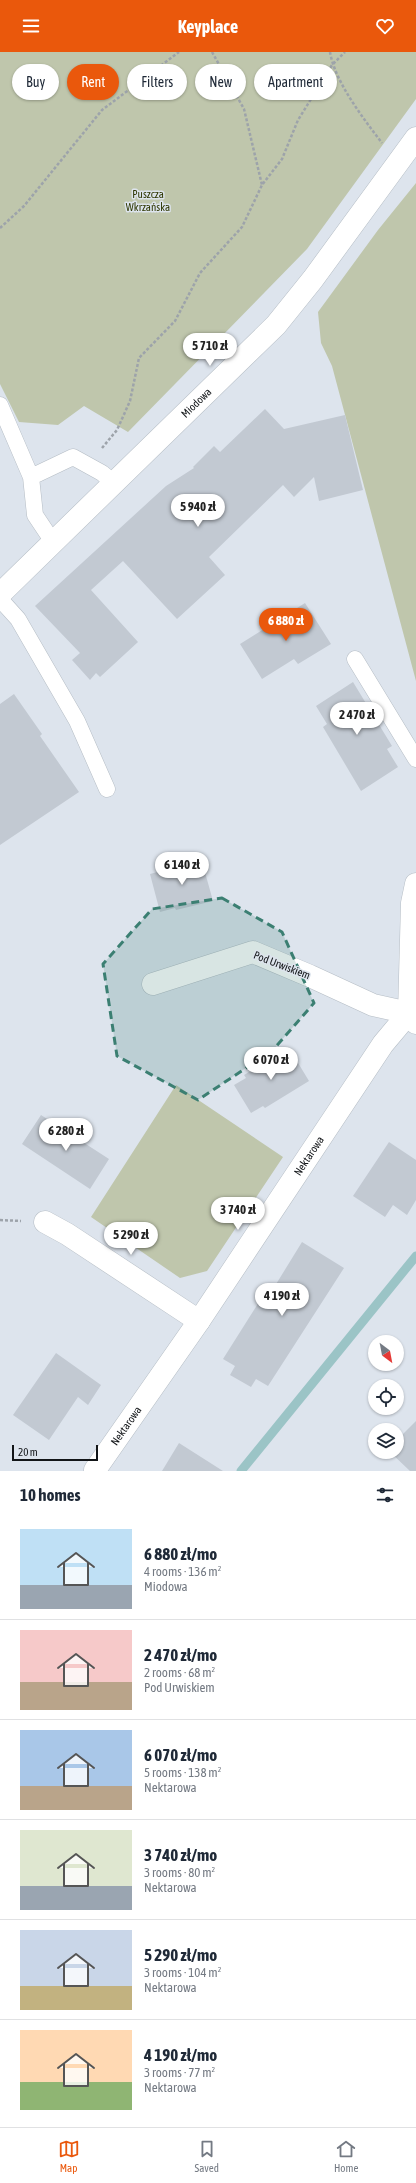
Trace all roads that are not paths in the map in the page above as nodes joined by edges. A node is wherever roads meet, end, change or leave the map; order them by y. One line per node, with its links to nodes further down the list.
1 (416, 138): 4 (street, Miodowa)
2 (0, 405): 3 (lane)
3 (31, 477): 4 (lane); 5 (lane)
4 (114, 483): 5 (street, Miodowa)
5 (53, 542): 6 (street, Miodowa)
6 (0, 594)
7 (0, 599): 10 (lane)
8 (355, 659): 9 (lane)
9 (416, 759)
10 (107, 789)
11 (416, 884): 13 (street)
12 (154, 984): 13 (street, Pod Urwiskiem)
13 (412, 1018): 15 (street, Nektarowa)
14 (45, 1222): 15 (street)
15 (198, 1322): 16 (street, Nektarowa)
16 (95, 1470)

